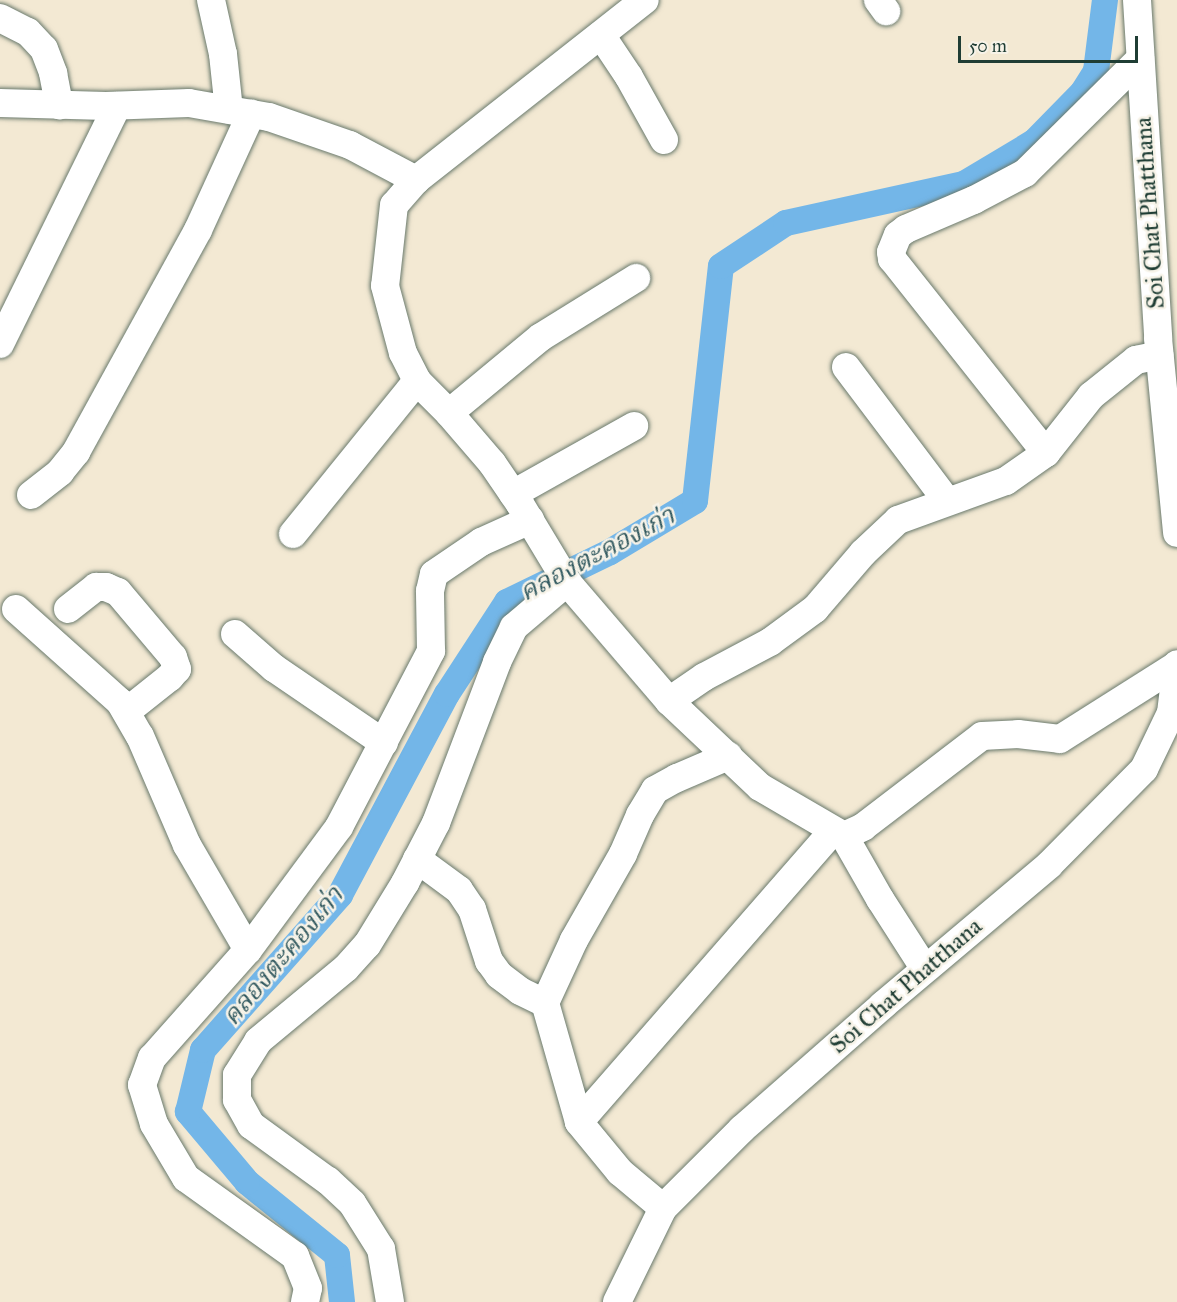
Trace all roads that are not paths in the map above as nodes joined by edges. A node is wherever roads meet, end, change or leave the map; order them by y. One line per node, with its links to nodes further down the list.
1 (211, 0): 10 (street)
2 (1137, 0): 6 (street, Soi Chat Phatthana)
3 (634, 3): 5 (street)
4 (0, 18): 8 (street)
5 (601, 35): 11 (street); 12 (street)
6 (1140, 59): 15 (street, Soi Chat Phatthana); 20 (street)
7 (0, 103): 8 (street)
8 (59, 105): 9 (street)
9 (117, 106): 10 (street); 14 (street)
10 (240, 112): 12 (street); 22 (street)
11 (664, 140)
12 (416, 180): 17 (street)
13 (636, 278): 18 (street)
14 (0, 344)
15 (1160, 355): 20 (street); 25 (street, Soi Chat Phatthana)
16 (846, 367): 23 (street)
17 (417, 381): 18 (street); 26 (street)
18 (449, 413): 21 (street)
19 (634, 426): 21 (street)
20 (1046, 453): 23 (street)
21 (513, 494): 24 (street)
22 (31, 495)
23 (947, 501): 32 (street)
24 (530, 520): 27 (street); 34 (street)
25 (1177, 533)
26 (292, 534)
27 (560, 570): 32 (street); 37 (street)
28 (16, 609): 33 (street)
29 (68, 609): 33 (street)
30 (235, 634): 34 (street)
31 (1177, 665): 36 (street); 39 (street, Soi Chat Phatthana)
32 (669, 702): 35 (street)
33 (126, 712): 38 (street)
34 (384, 743): 38 (street)
35 (728, 756): 36 (street); 40 (street)
36 (838, 834): 39 (street); 41 (street)
37 (417, 859): 40 (street); 44 (street)
38 (248, 950): 43 (street)
39 (925, 969): 42 (street, Soi Chat Phatthana)
40 (545, 1003): 41 (street)
41 (579, 1122): 42 (street)
42 (663, 1208): 45 (street, Soi Chat Phatthana)
43 (305, 1302)
44 (390, 1302)
45 (616, 1302)

